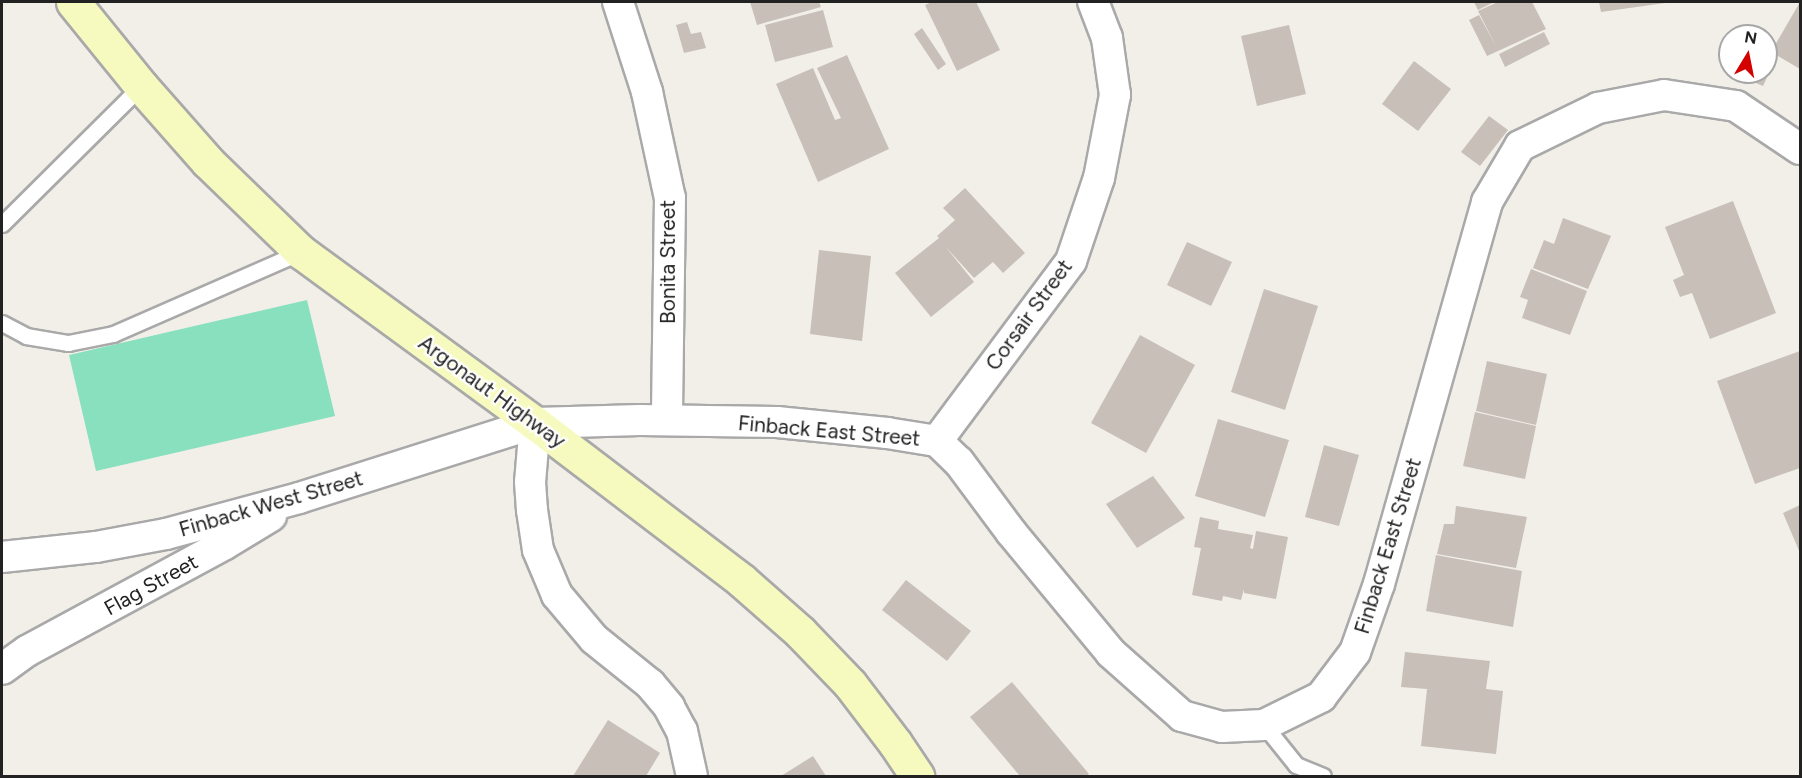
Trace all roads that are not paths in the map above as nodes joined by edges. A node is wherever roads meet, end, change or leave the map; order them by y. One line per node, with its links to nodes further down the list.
1 (73, 2): 4 (street, Argonaut Highway)
2 (618, 2): 9 (street, Bonita Street)
3 (1093, 2): 11 (street, Corsair Street)
4 (141, 86): 6 (lane); 7 (street, Argonaut Highway)
5 (1800, 149): 15 (street, Finback East Street)
6 (2, 224)
7 (301, 252): 8 (lane); 10 (street, Argonaut Highway)
8 (2, 323)
9 (667, 420): 10 (street, Finback East Street); 11 (street, Finback East Street)
10 (535, 423): 12 (street, Finback West Street); 16 (street); 17 (street, Argonaut Highway)
11 (937, 441): 15 (street, Finback East Street)
12 (299, 498): 13 (street, Finback West Street); 14 (street, Flag Street)
13 (2, 557)
14 (2, 669)
15 (1264, 725): 18 (lane)
16 (692, 777)
17 (916, 777)
18 (1323, 777)

